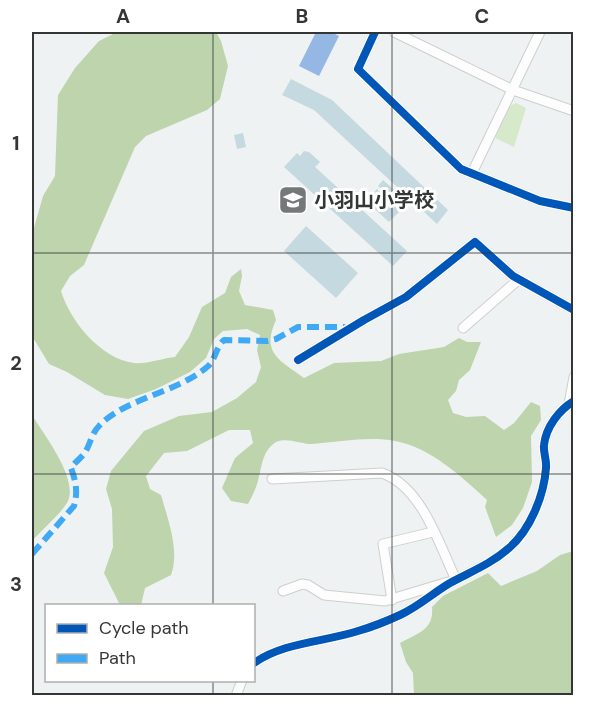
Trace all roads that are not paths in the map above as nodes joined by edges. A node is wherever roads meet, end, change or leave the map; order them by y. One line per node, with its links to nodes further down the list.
1 (375, 32): 6 (street)
2 (394, 32): 4 (street)
3 (540, 32): 4 (street)
4 (513, 90): 5 (street); 6 (street)
5 (573, 111)
6 (472, 173): 7 (street)
7 (573, 208)
8 (518, 280): 9 (street); 10 (street); 11 (street)
9 (573, 310)
10 (463, 328)
11 (298, 360)
12 (573, 377): 13 (street)
13 (571, 402): 16 (street)
14 (272, 479): 15 (street)
15 (433, 532): 16 (street); 18 (street)
16 (456, 580): 18 (street); 19 (street)
17 (283, 591): 18 (street)
18 (392, 600)
19 (255, 662)
20 (242, 682): 21 (street)
21 (236, 696)

